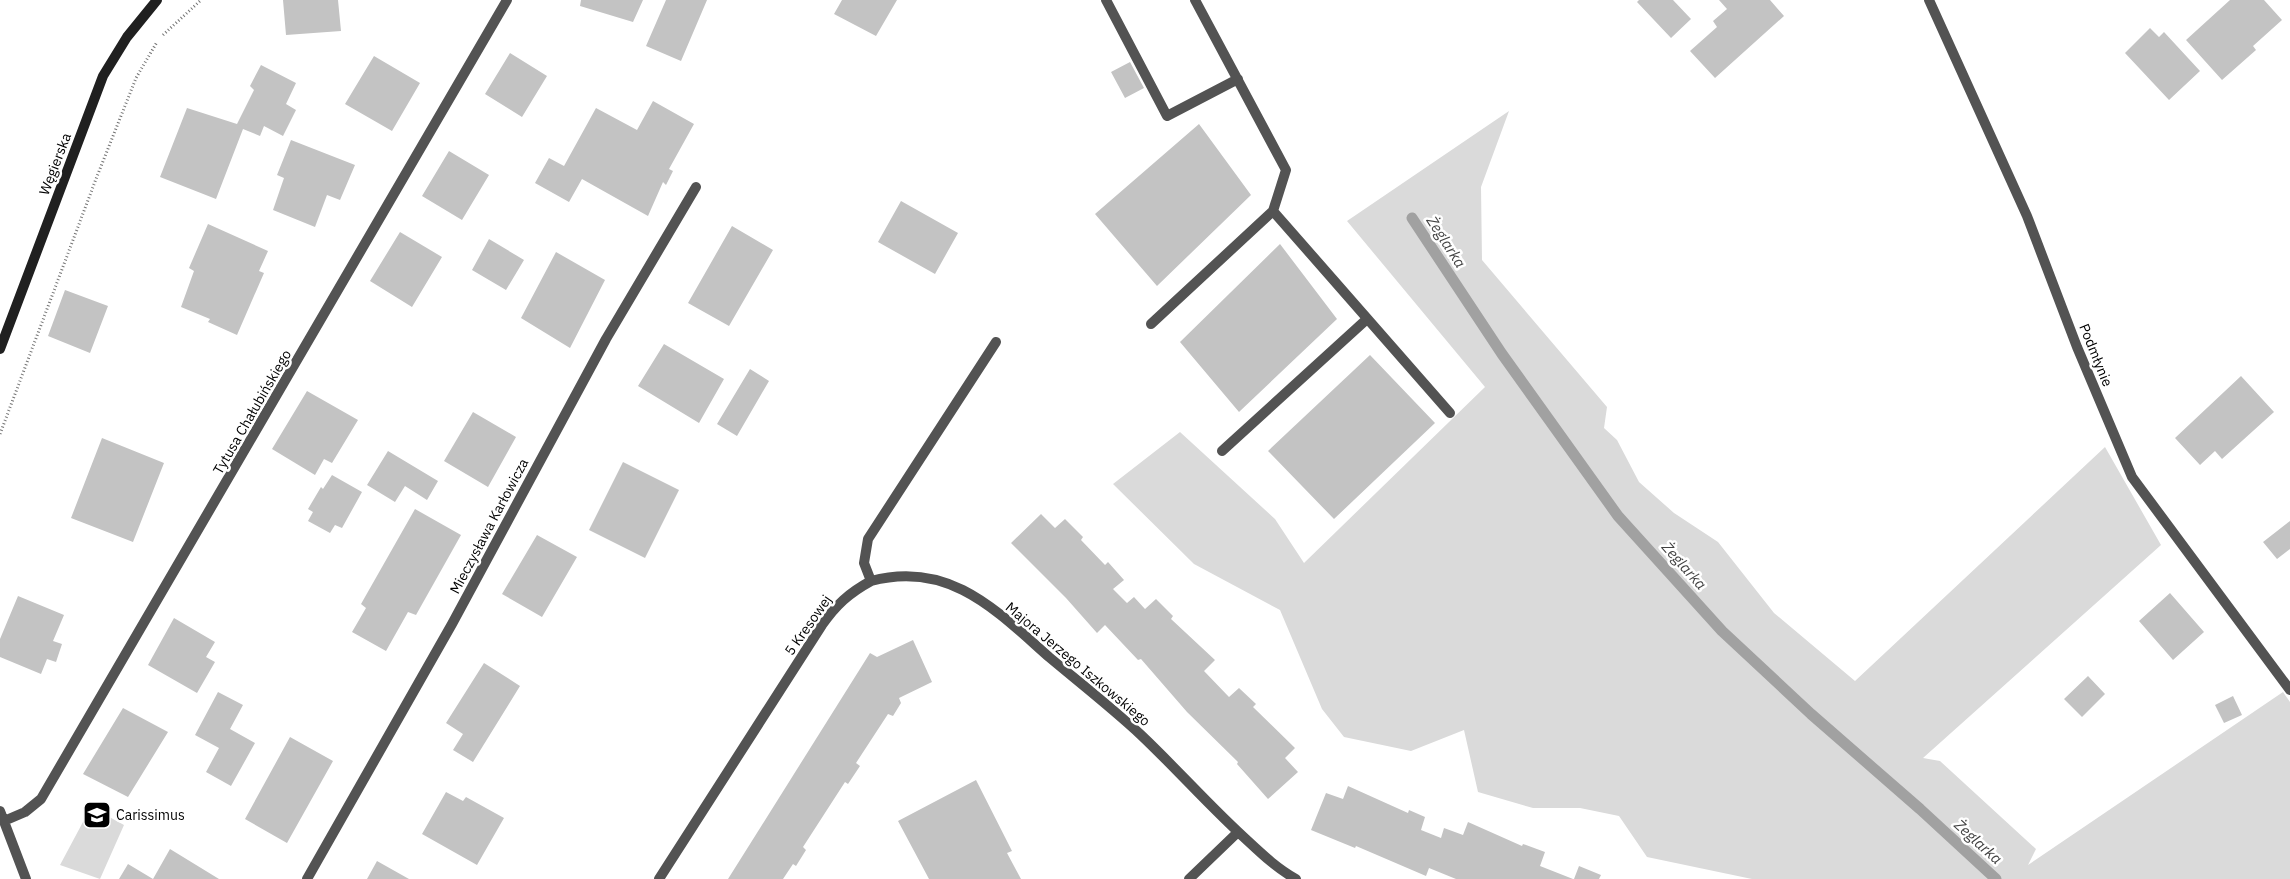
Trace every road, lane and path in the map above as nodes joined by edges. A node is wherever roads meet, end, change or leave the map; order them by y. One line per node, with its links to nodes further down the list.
1 (157, 0): 13 (main road, Węgierska)
2 (201, 0): 15 (path)
3 (507, 0): 20 (street, Tytusa Chałubińskiego)
4 (1106, 0): 7 (street)
5 (1195, 0): 7 (street)
6 (1929, 0): 18 (street, Podmłynie)
7 (1238, 79): 9 (street)
8 (696, 187): 23 (street, Mieczysława Karłowicza)
9 (1272, 211): 10 (street); 11 (street)
10 (1367, 319): 14 (street); 16 (street)
11 (1151, 324)
12 (996, 342): 17 (street)
13 (0, 349)
14 (1450, 413)
15 (0, 434)
16 (1222, 450)
17 (871, 581): 21 (street, Majora Jerzego Iszkowskiego); 24 (street, 5 Kresowej)
18 (2290, 690)
19 (0, 811): 20 (street)
20 (4, 821): 22 (street)
21 (1238, 832): 25 (street); 26 (street, Majora Jerzego Iszkowskiego)
22 (26, 879)
23 (307, 879)
24 (660, 879)
25 (1189, 879)
26 (1296, 879)

